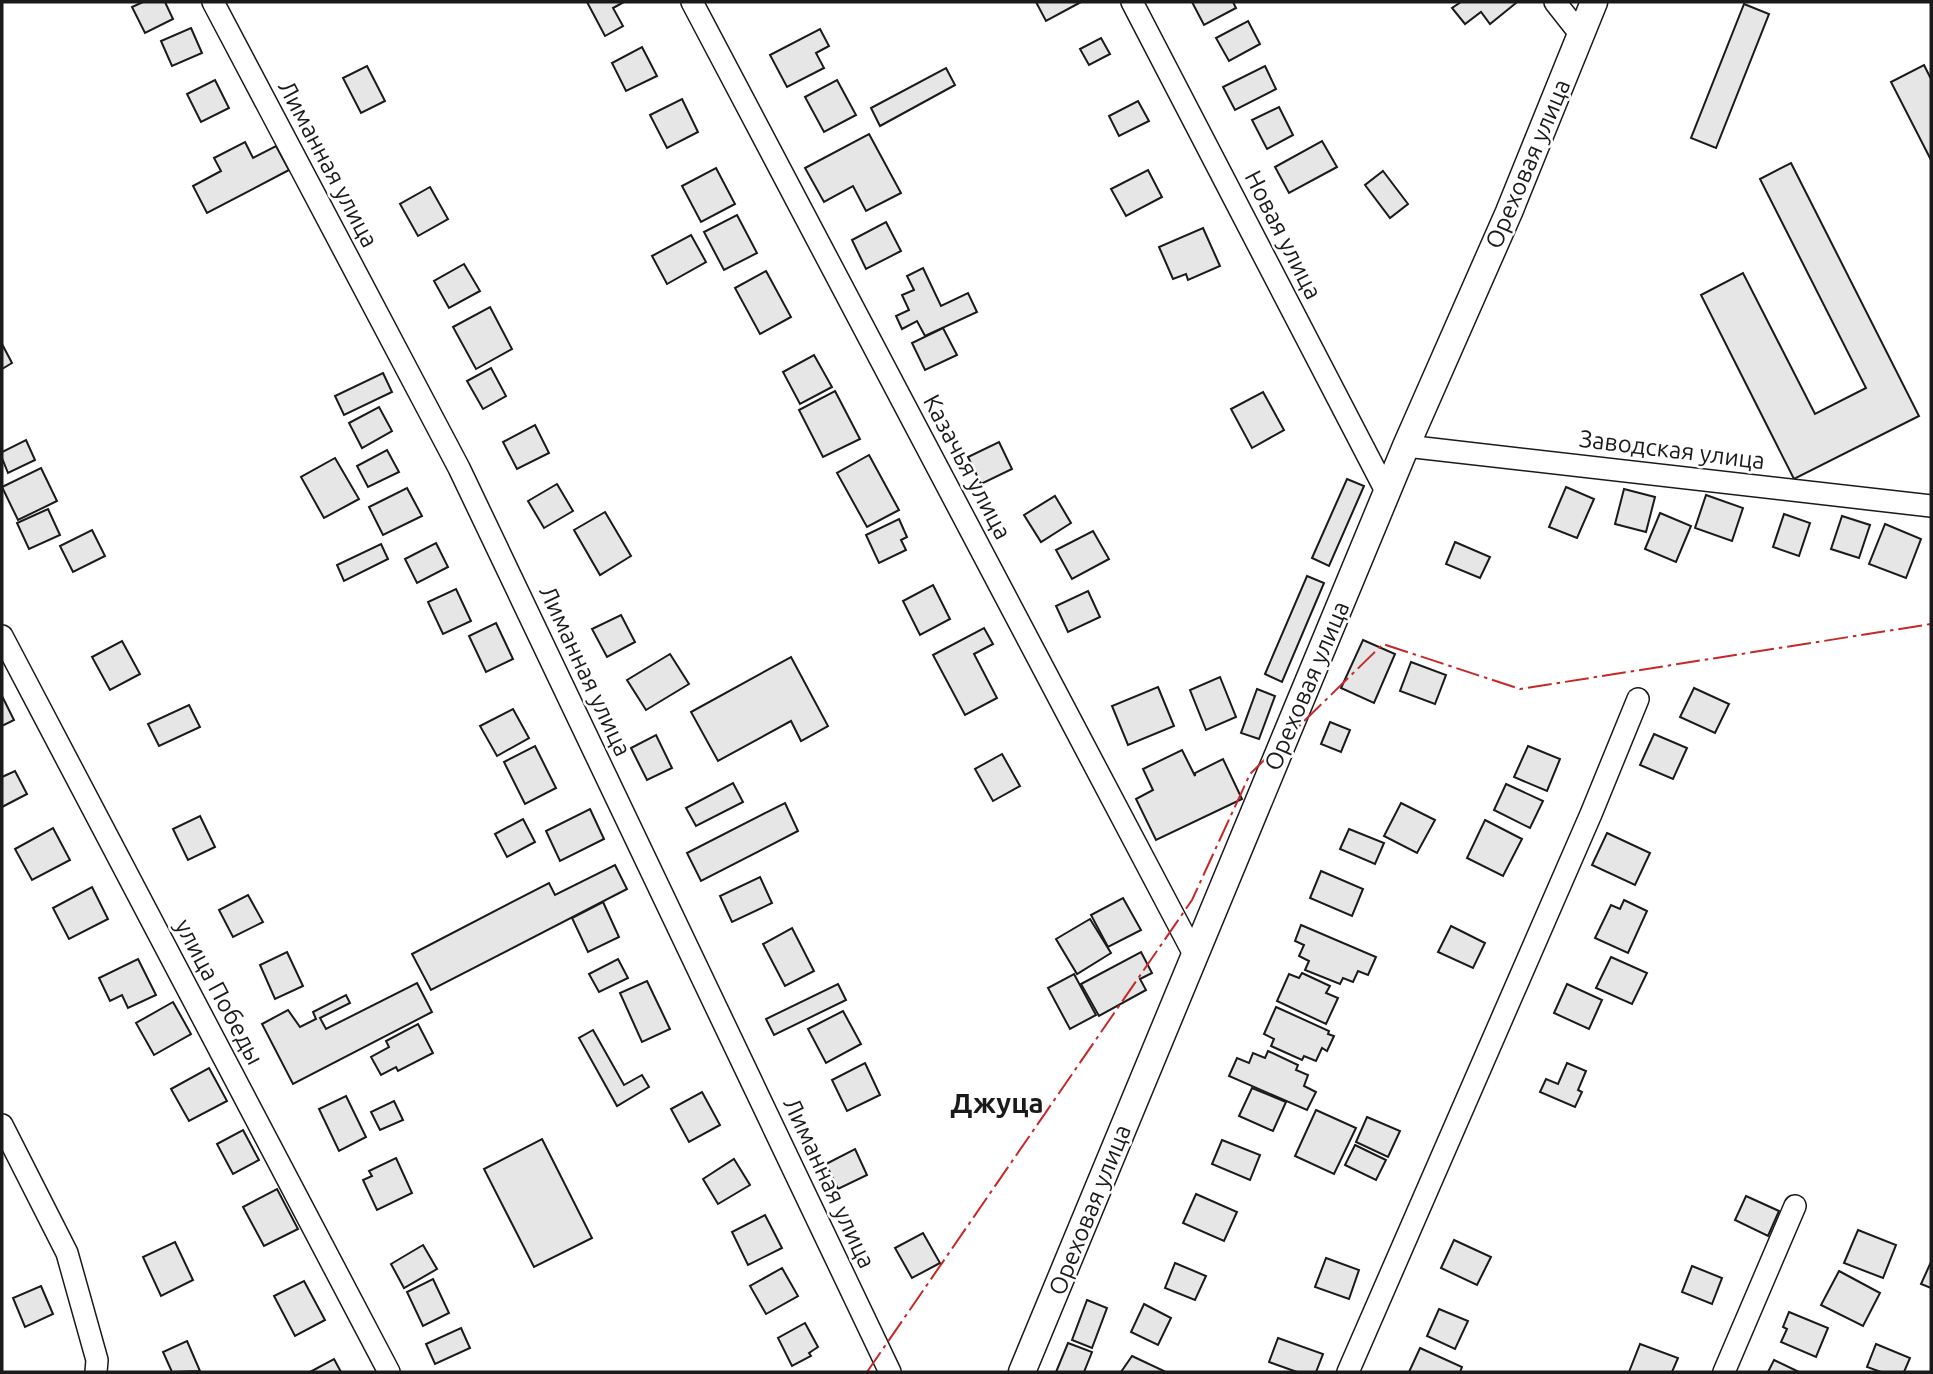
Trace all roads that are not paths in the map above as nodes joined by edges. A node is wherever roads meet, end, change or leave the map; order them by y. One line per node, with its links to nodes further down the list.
1 (213, 2): 17 (street, Лиманная улица)
2 (692, 2): 12 (street, Казачья улица)
3 (1132, 2): 8 (street, Новая улица)
4 (1555, 2): 6 (street)
5 (1594, 2): 6 (main road, Ореховая улица)
6 (1581, 36): 7 (main road, Ореховая улица)
7 (1406, 446): 8 (main road, Ореховая улица); 9 (street, Заводская улица)
8 (1387, 493): 12 (main road, Ореховая улица)
9 (1931, 506)
10 (2, 636): 16 (street, улица Победы)
11 (1638, 699): 19 (street)
12 (1195, 956): 18 (main road, Ореховая улица)
13 (2, 1125): 15 (street)
14 (1795, 1206): 20 (street)
15 (96, 1372)
16 (389, 1372)
17 (890, 1372)
18 (1022, 1372)
19 (1348, 1372)
20 (1724, 1372)

